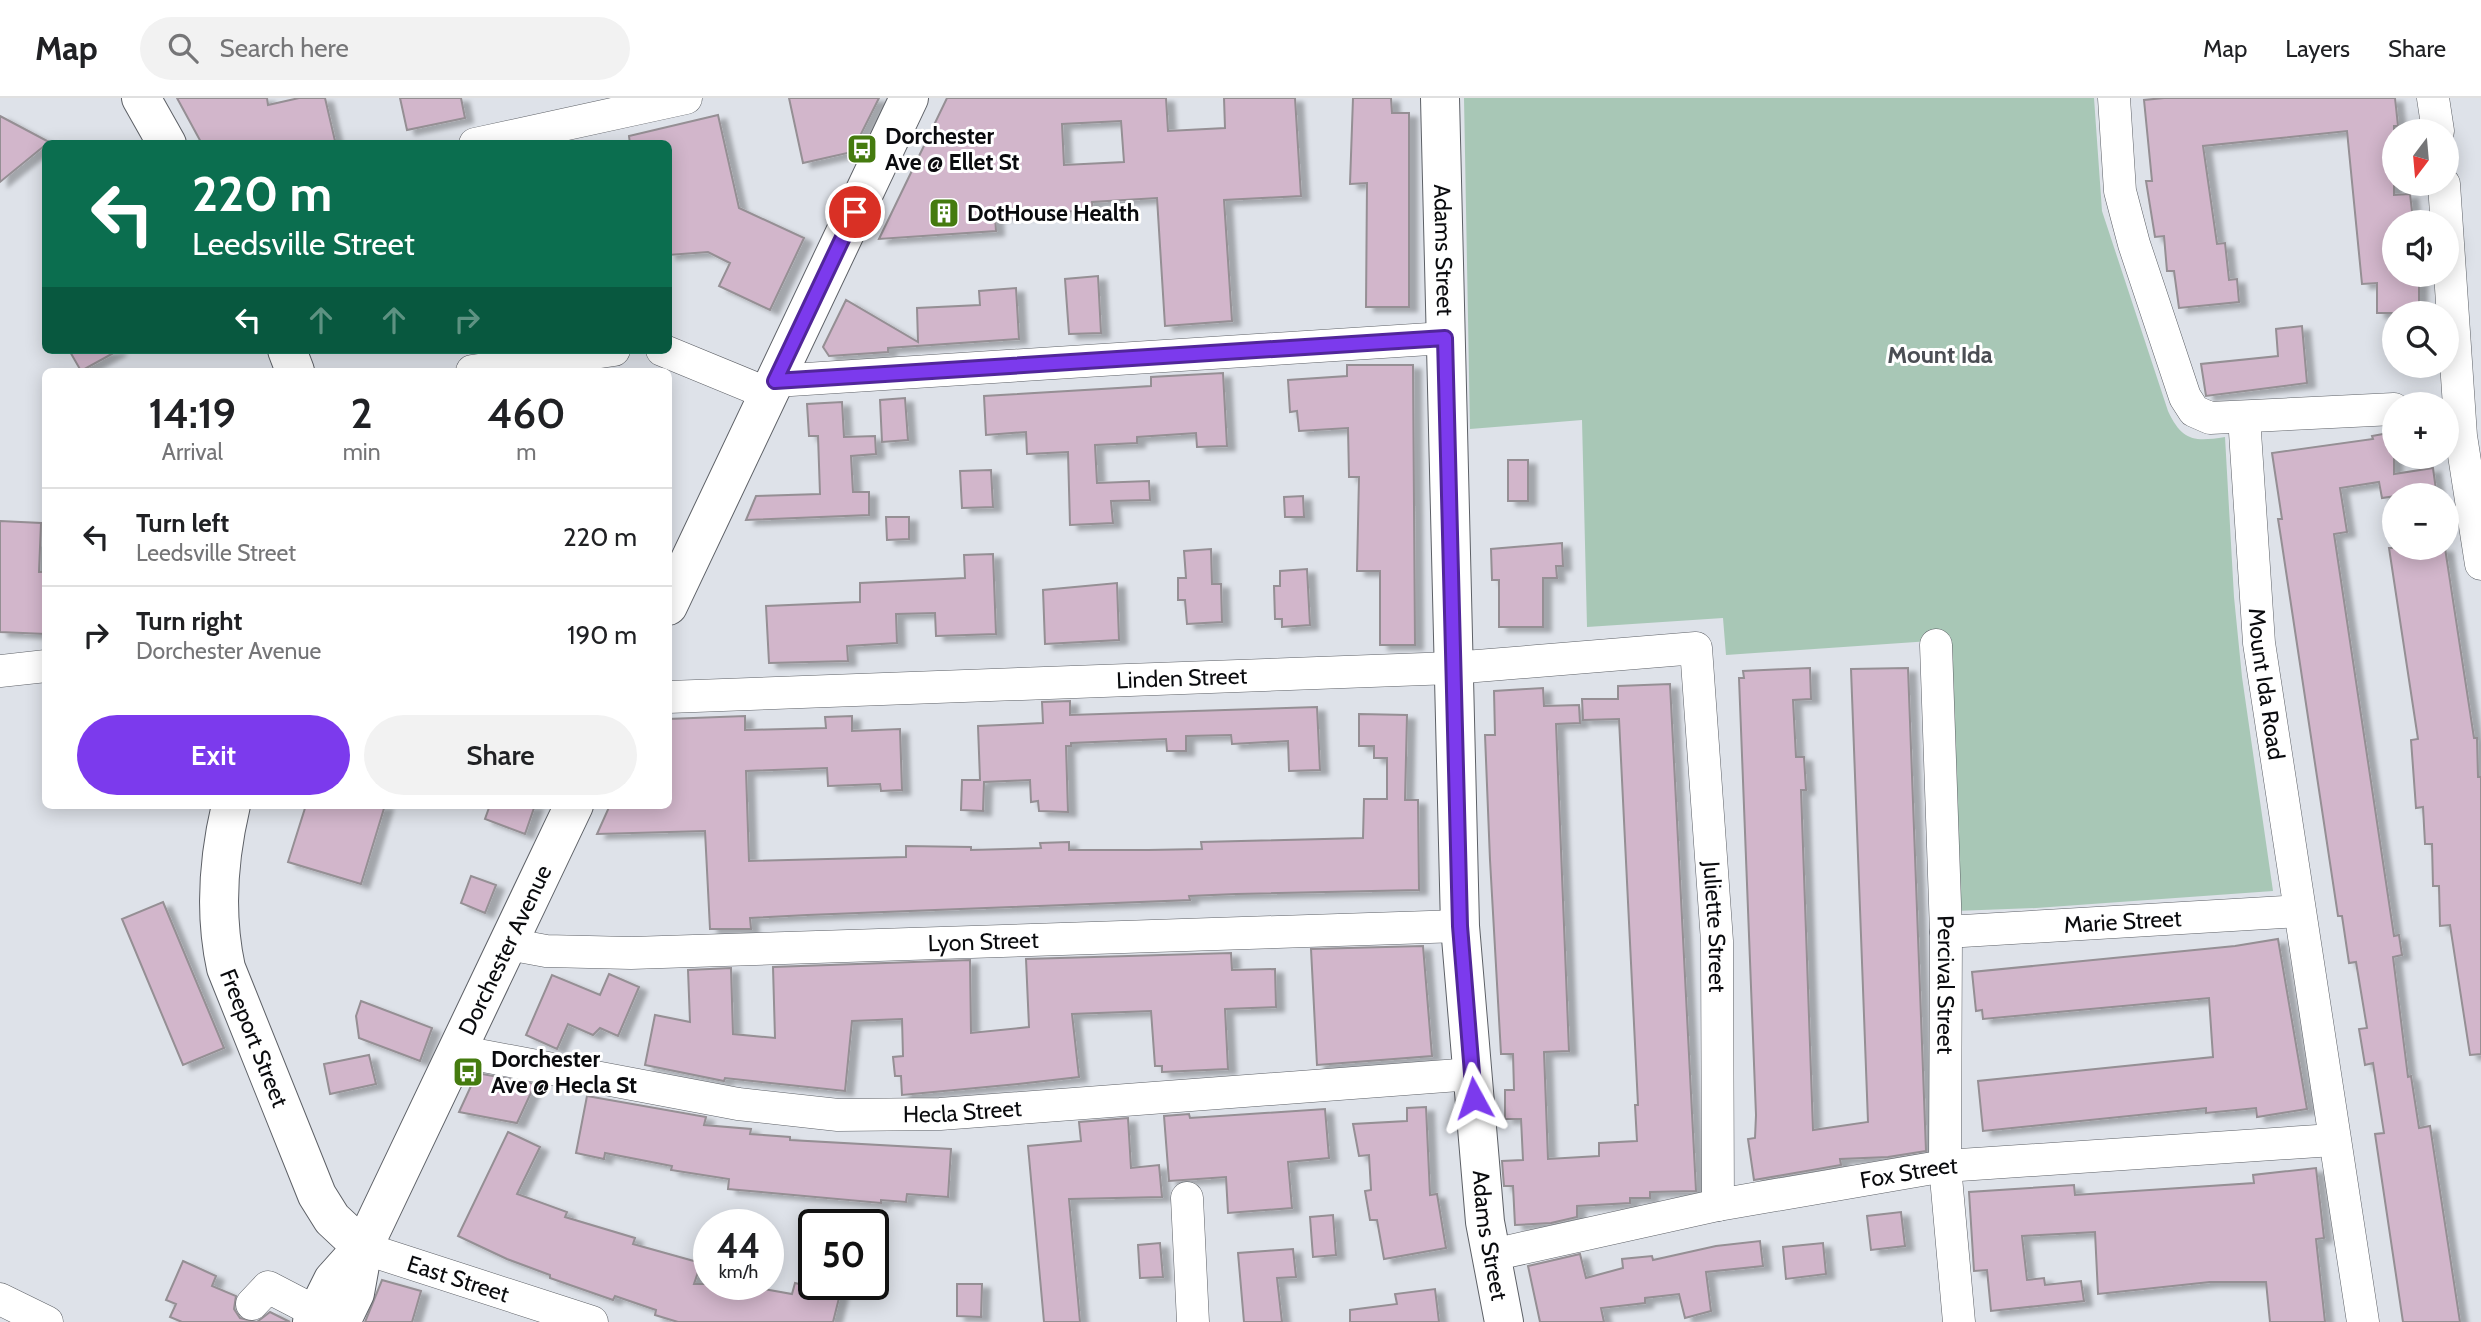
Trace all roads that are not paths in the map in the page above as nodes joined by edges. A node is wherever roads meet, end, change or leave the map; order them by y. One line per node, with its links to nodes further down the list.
1 (141, 98): 8 (main road)
2 (686, 98): 9 (street)
3 (909, 98): 15 (main road)
4 (1440, 98): 11 (main road, Adams Street)
5 (2115, 98): 18 (street)
6 (2433, 98): 7 (street)
7 (2436, 119)
8 (165, 140)
9 (493, 140)
10 (2445, 196): 16 (street)
11 (1445, 338): 15 (street); 24 (main road, Adams Street)
12 (672, 353): 15 (street)
13 (587, 354): 14 (street)
14 (492, 368)
15 (772, 387): 20 (main road)
16 (2462, 405): 19 (street)
17 (2382, 410): 18 (street)
18 (2244, 417): 29 (street, Mount Ida Road)
19 (2481, 564)
20 (672, 598)
21 (1936, 645): 31 (street, Percival Street)
22 (1696, 648): 24 (street, Linden Street); 38 (street, Juliette Street)
23 (42, 666): 25 (street)
24 (1452, 668): 26 (street, Linden Street); 30 (main road, Adams Street)
25 (0, 671)
26 (672, 697)
27 (230, 809): 39 (main road, Freeport Street)
28 (572, 809): 32 (main road, Dorchester Avenue)
29 (2298, 911): 31 (street, Marie Street); 35 (street, Mount Ida Road)
30 (1460, 926): 32 (street, Lyon Street); 34 (main road, Adams Street)
31 (1946, 932): 36 (street, Percival Street)
32 (508, 944): 33 (main road, Dorchester Avenue)
33 (457, 1051): 34 (street, Hecla Street); 39 (main road, Dorchester Avenue)
34 (1472, 1074): 40 (main road, Adams Street)
35 (2333, 1140): 36 (street, Fox Street); 49 (street, Mount Ida Road)
36 (1945, 1166): 38 (street, Fox Street); 48 (street, Percival Street)
37 (1186, 1198): 46 (street)
38 (1718, 1205): 40 (street, Fox Street)
39 (363, 1248): 43 (main road, Dorchester Avenue); 44 (street, East Street)
40 (1492, 1255): 47 (main road, Adams Street)
41 (0, 1299): 45 (street)
42 (252, 1304): 43 (street)
43 (323, 1319)
44 (588, 1321)
45 (47, 1322)
46 (1193, 1322)
47 (1504, 1322)
48 (1959, 1322)
49 (2363, 1322)

